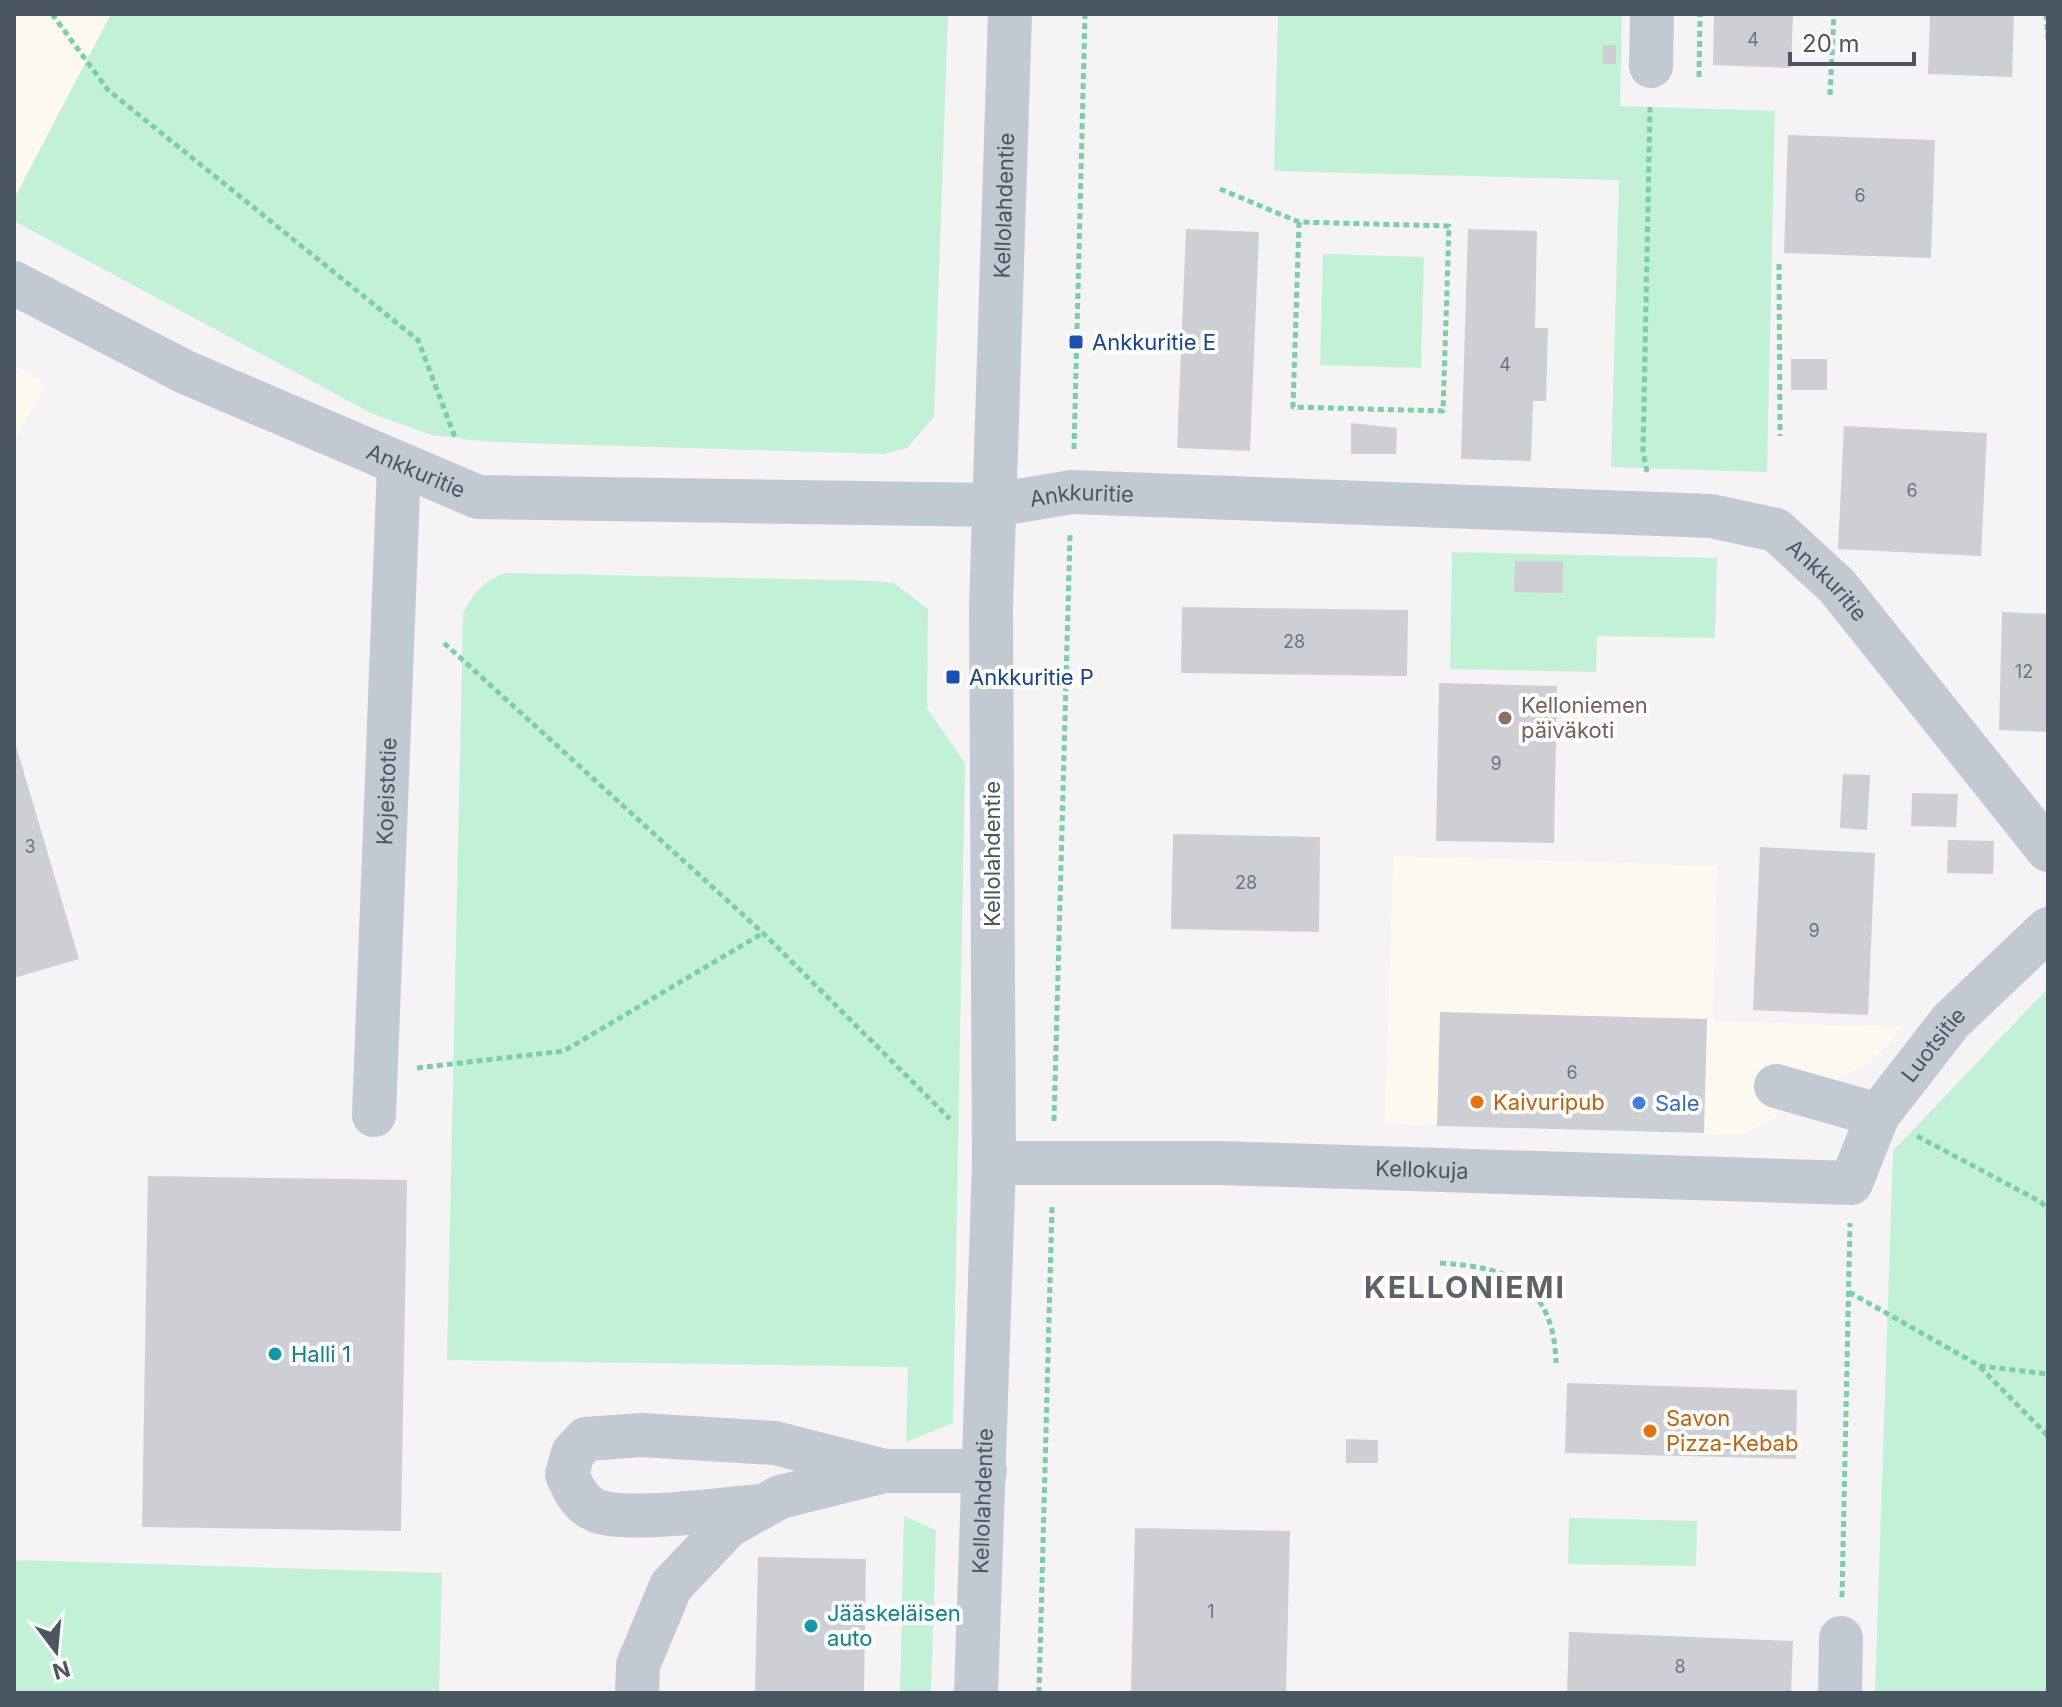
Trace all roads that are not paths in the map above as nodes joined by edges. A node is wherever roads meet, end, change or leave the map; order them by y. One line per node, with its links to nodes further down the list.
1 (1010, 14): 6 (street, Kellolahdentie)
2 (1652, 14): 3 (street)
3 (1651, 66)
4 (14, 283): 5 (street, Ankkuritie)
5 (399, 465): 6 (street, Ankkuritie); 10 (street, Kojeistotie)
6 (994, 505): 7 (street, Ankkuritie); 12 (street, Kellolahdentie)
7 (2048, 850)
8 (2048, 929): 11 (street, Luotsitie)
9 (1776, 1086): 11 (street)
10 (375, 1094)
11 (1878, 1115): 13 (street, Luotsitie)
12 (994, 1163): 13 (street, Kellokuja); 15 (street, Kellolahdentie)
13 (1851, 1183)
14 (885, 1471): 15 (street); 16 (street); 16 (street)
15 (985, 1471): 19 (street, Kellolahdentie)
16 (763, 1506): 18 (street)
17 (1841, 1638): 20 (street)
18 (637, 1693)
19 (976, 1693)
20 (1840, 1693)

